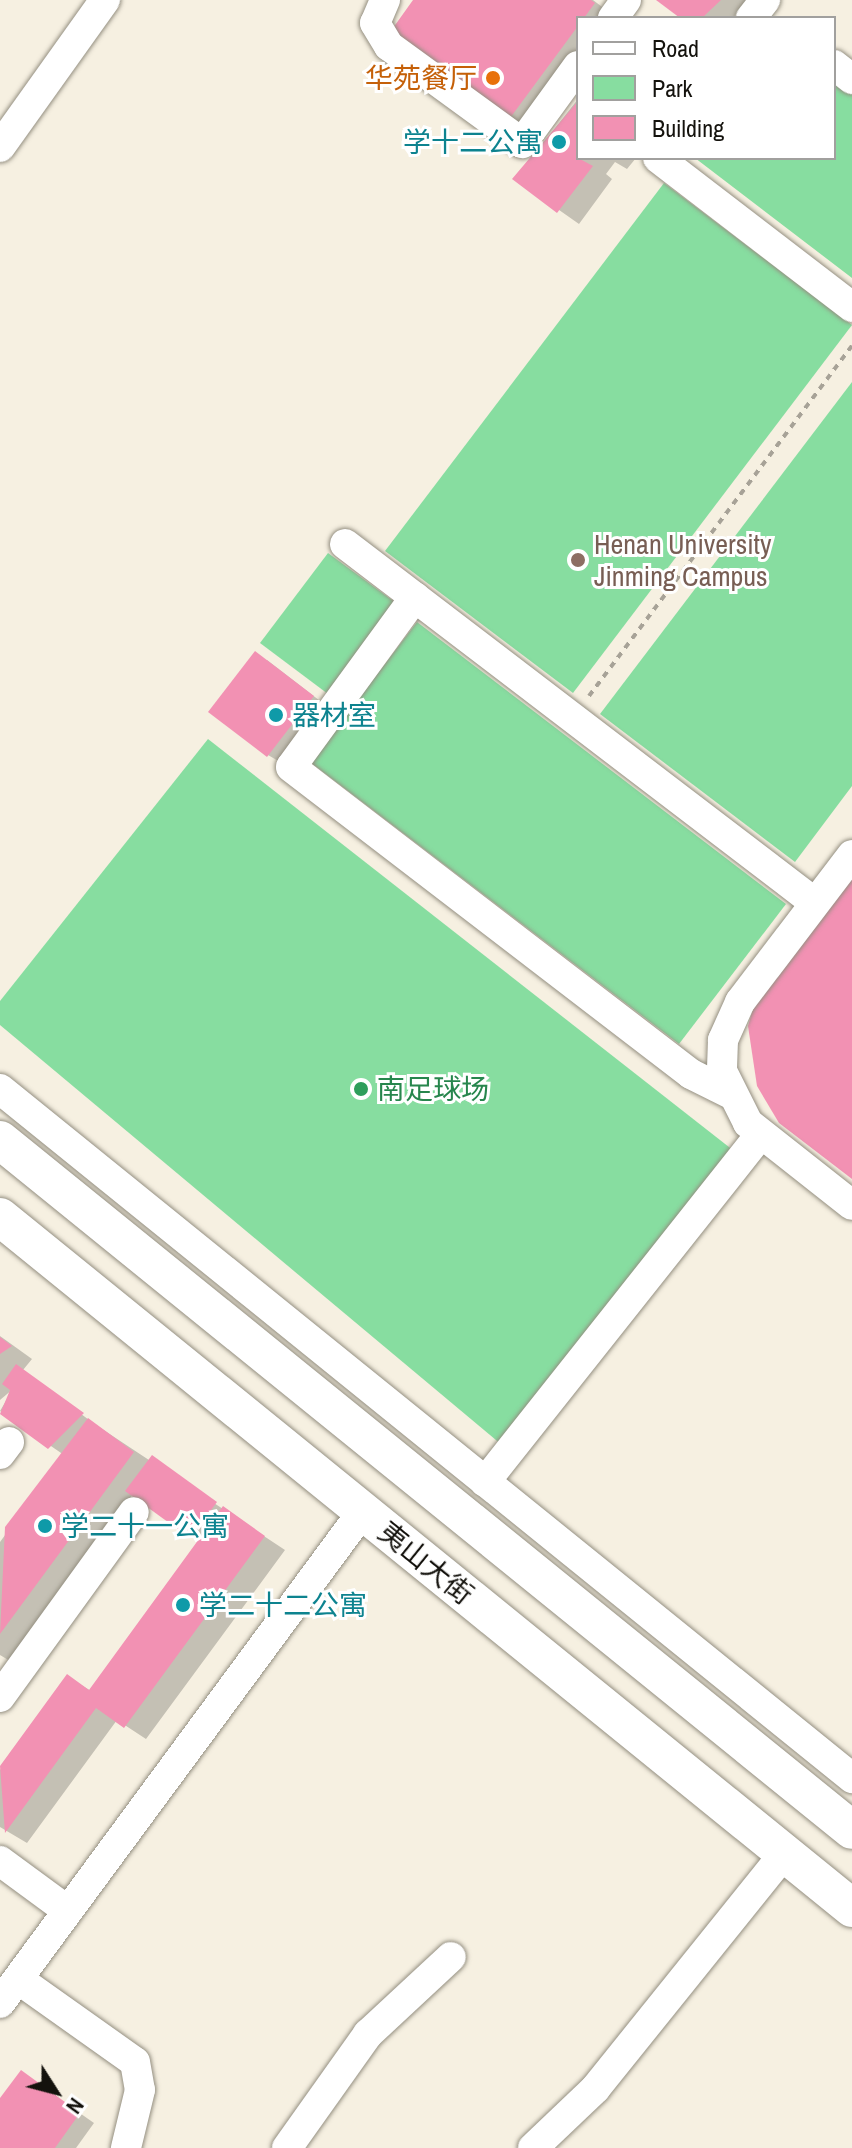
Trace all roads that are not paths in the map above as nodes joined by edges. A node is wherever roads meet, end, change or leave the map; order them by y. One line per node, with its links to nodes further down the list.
1 (105, 0): 6 (street)
2 (385, 0): 4 (street)
3 (836, 67): 5 (street)
4 (576, 69)
5 (852, 79)
6 (0, 147)
7 (661, 160): 8 (street)
8 (852, 307)
9 (345, 544): 10 (street)
10 (415, 597): 12 (street); 14 (street)
11 (852, 855): 12 (street)
12 (815, 903): 14 (street)
13 (0, 1089): 19 (street)
14 (731, 1094): 15 (street)
15 (761, 1134): 17 (street); 19 (street)
16 (0, 1140): 24 (main road)
17 (852, 1205)
18 (0, 1217): 20 (main road, 夷山大街)
19 (485, 1482): 23 (street)
20 (363, 1511): 25 (main road, 夷山大街); 28 (street)
21 (134, 1512): 22 (street)
22 (0, 1697)
23 (852, 1778)
24 (852, 1830)
25 (785, 1853): 27 (main road, 夷山大街); 34 (street)
26 (0, 1861): 28 (street)
27 (852, 1908)
28 (68, 1911): 30 (street)
29 (451, 1957): 33 (street)
30 (18, 1979): 31 (street); 32 (street)
31 (0, 2003)
32 (126, 2148)
33 (287, 2148)
34 (533, 2148)

